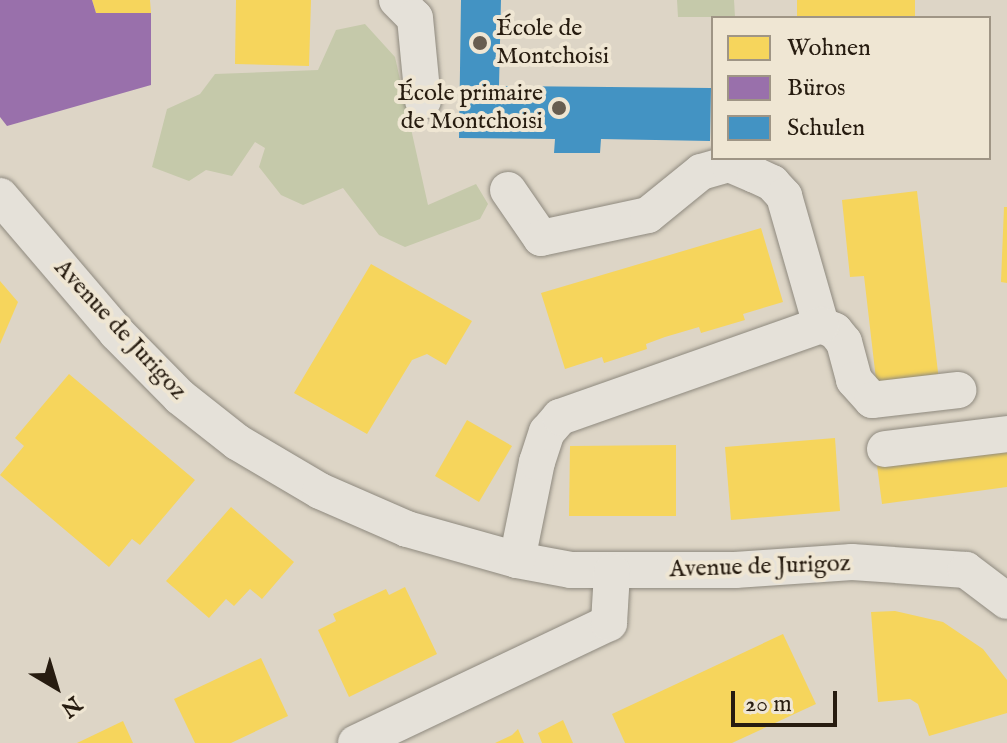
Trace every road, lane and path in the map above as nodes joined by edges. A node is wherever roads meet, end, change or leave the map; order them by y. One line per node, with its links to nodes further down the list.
1 (397, 0): 2 (street)
2 (423, 101)
3 (508, 190): 5 (street)
4 (0, 196): 9 (street, Avenue de Jurigoz)
5 (821, 325): 6 (street); 9 (street)
6 (958, 390)
7 (1007, 434): 8 (street)
8 (885, 449)
9 (517, 560): 10 (street, Avenue de Jurigoz)
10 (612, 572): 11 (street, Avenue de Jurigoz); 12 (street)
11 (1004, 590)
12 (356, 743)

